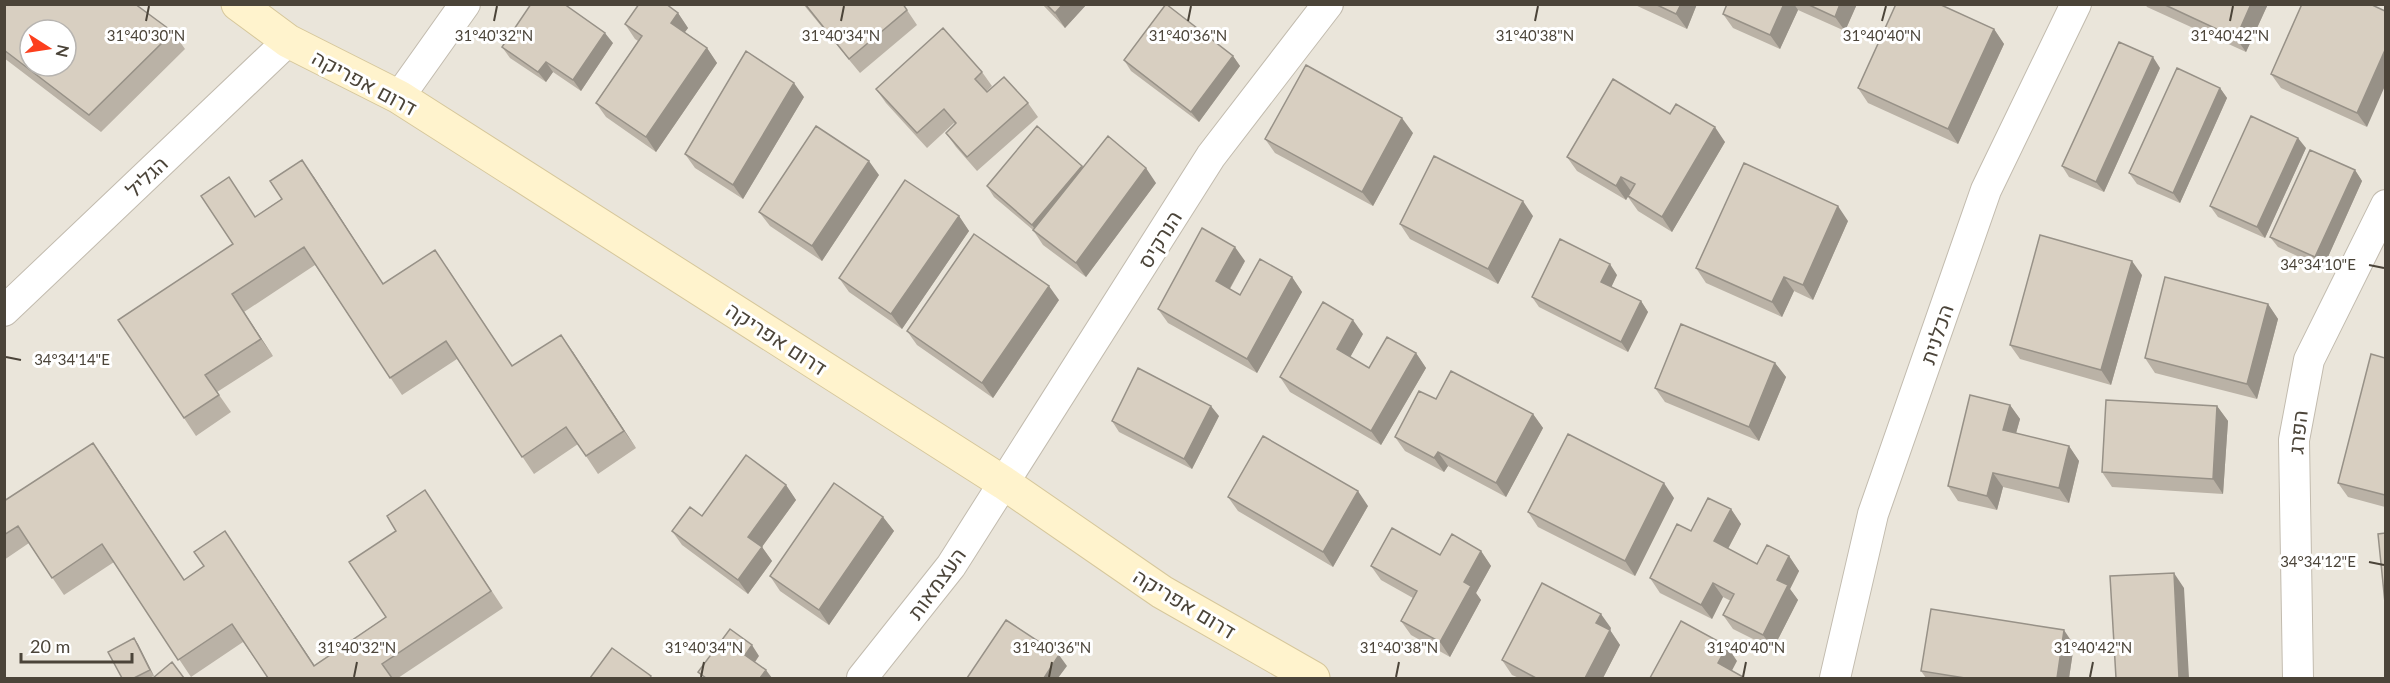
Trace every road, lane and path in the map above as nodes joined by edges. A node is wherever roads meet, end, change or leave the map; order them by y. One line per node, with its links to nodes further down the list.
1 (238, 4): 5 (street, דרום אפריקה)
2 (465, 4): 6 (street)
3 (1328, 4): 9 (street, הנרקיס)
4 (2076, 4): 12 (street, הכלנית)
5 (288, 41): 6 (street, דרום אפריקה); 8 (street, הגליל)
6 (399, 97): 9 (street, דרום אפריקה)
7 (2385, 205): 13 (street, הפרג)
8 (4, 311)
9 (1004, 483): 10 (street, העצמאות); 11 (street, דרום אפריקה)
10 (862, 678)
11 (1313, 678)
12 (1834, 678)
13 (2298, 678)

